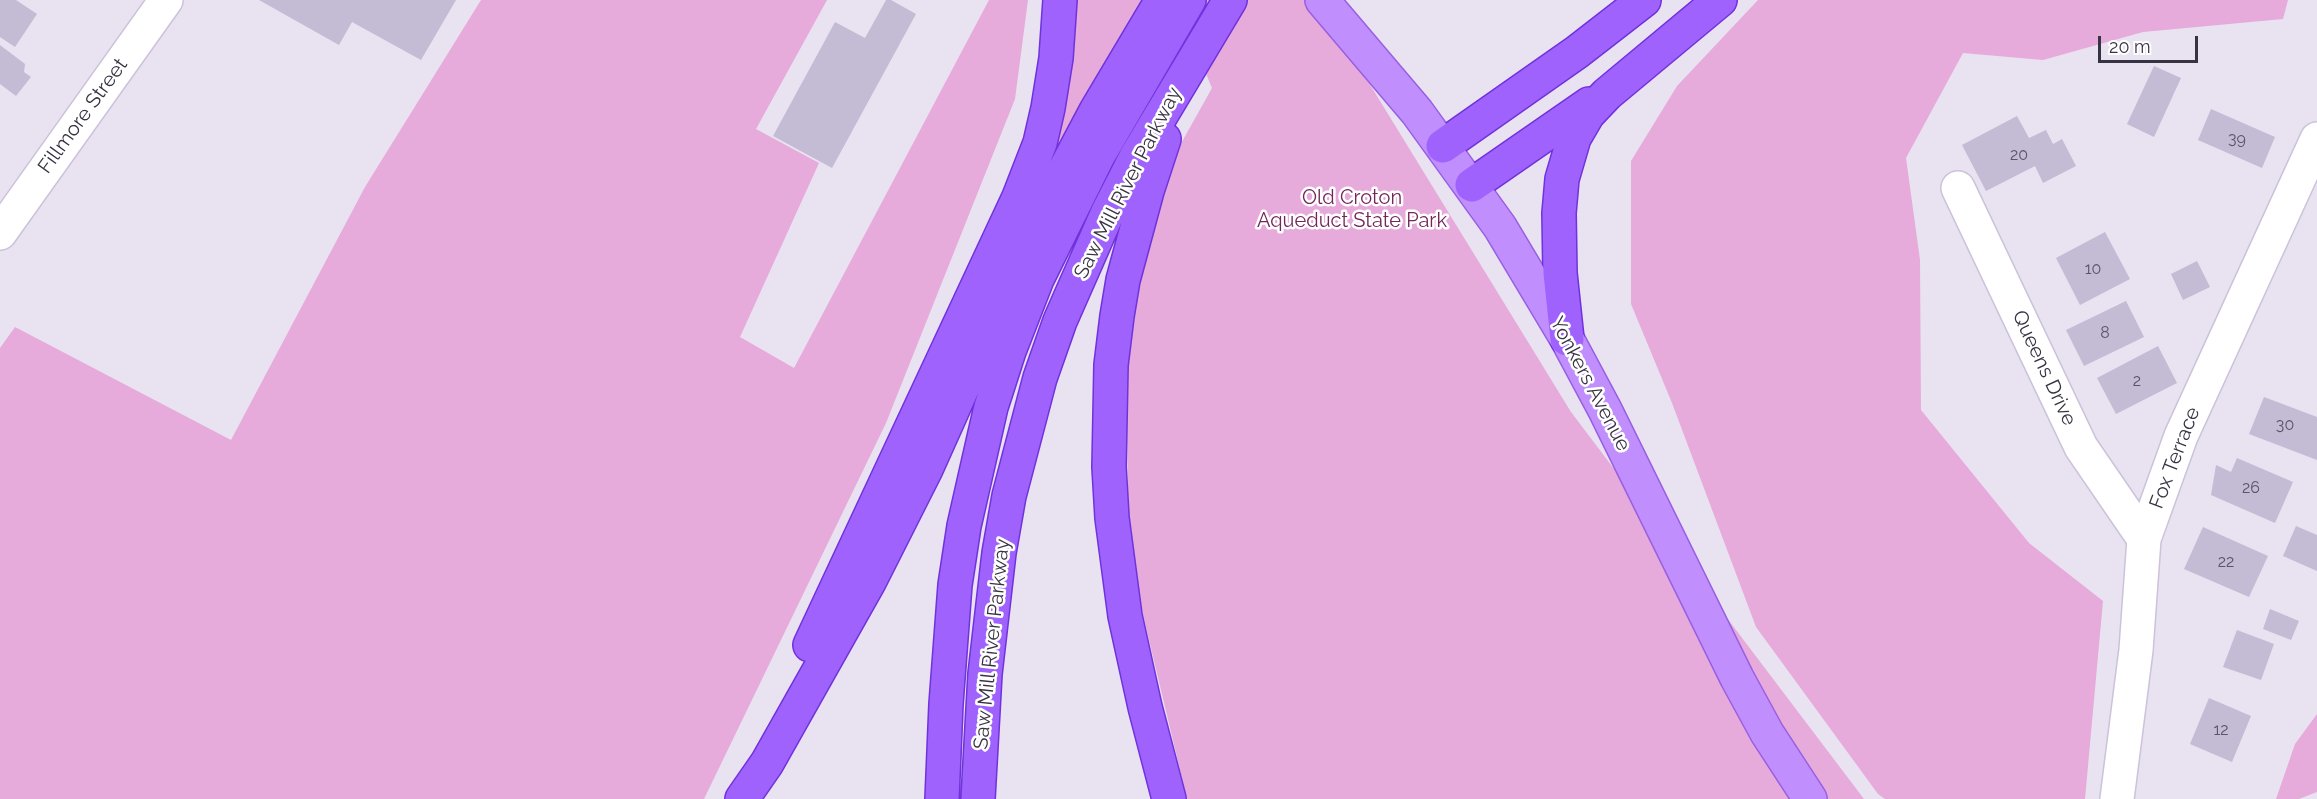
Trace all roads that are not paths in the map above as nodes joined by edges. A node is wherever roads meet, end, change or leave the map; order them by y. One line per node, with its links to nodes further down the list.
1 (166, 0): 15 (street, Fillmore Street)
2 (1060, 0): 18 (highway)
3 (1162, 0): 19 (highway)
4 (1189, 0): 20 (highway, Saw Mill River Parkway)
5 (1230, 0): 9 (highway, Saw Mill River Parkway)
6 (1322, 0): 12 (main road, Yonkers Avenue)
7 (1644, 0): 12 (highway)
8 (1720, 0): 10 (highway)
9 (1187, 69): 21 (highway, Saw Mill River Parkway); 22 (highway)
10 (1636, 70): 13 (highway); 16 (highway)
11 (2317, 139): 17 (street, Fox Terrace)
12 (1443, 146): 13 (main road, Yonkers Avenue)
13 (1472, 185): 16 (main road, Yonkers Avenue)
14 (1958, 188): 17 (street, Queens Drive)
15 (0, 232)
16 (1567, 339): 23 (main road, Yonkers Avenue)
17 (2144, 539): 24 (street, Fox Terrace)
18 (736, 799)
19 (742, 799)
20 (942, 799)
21 (978, 799)
22 (1169, 799)
23 (1810, 799)
24 (2117, 799)

